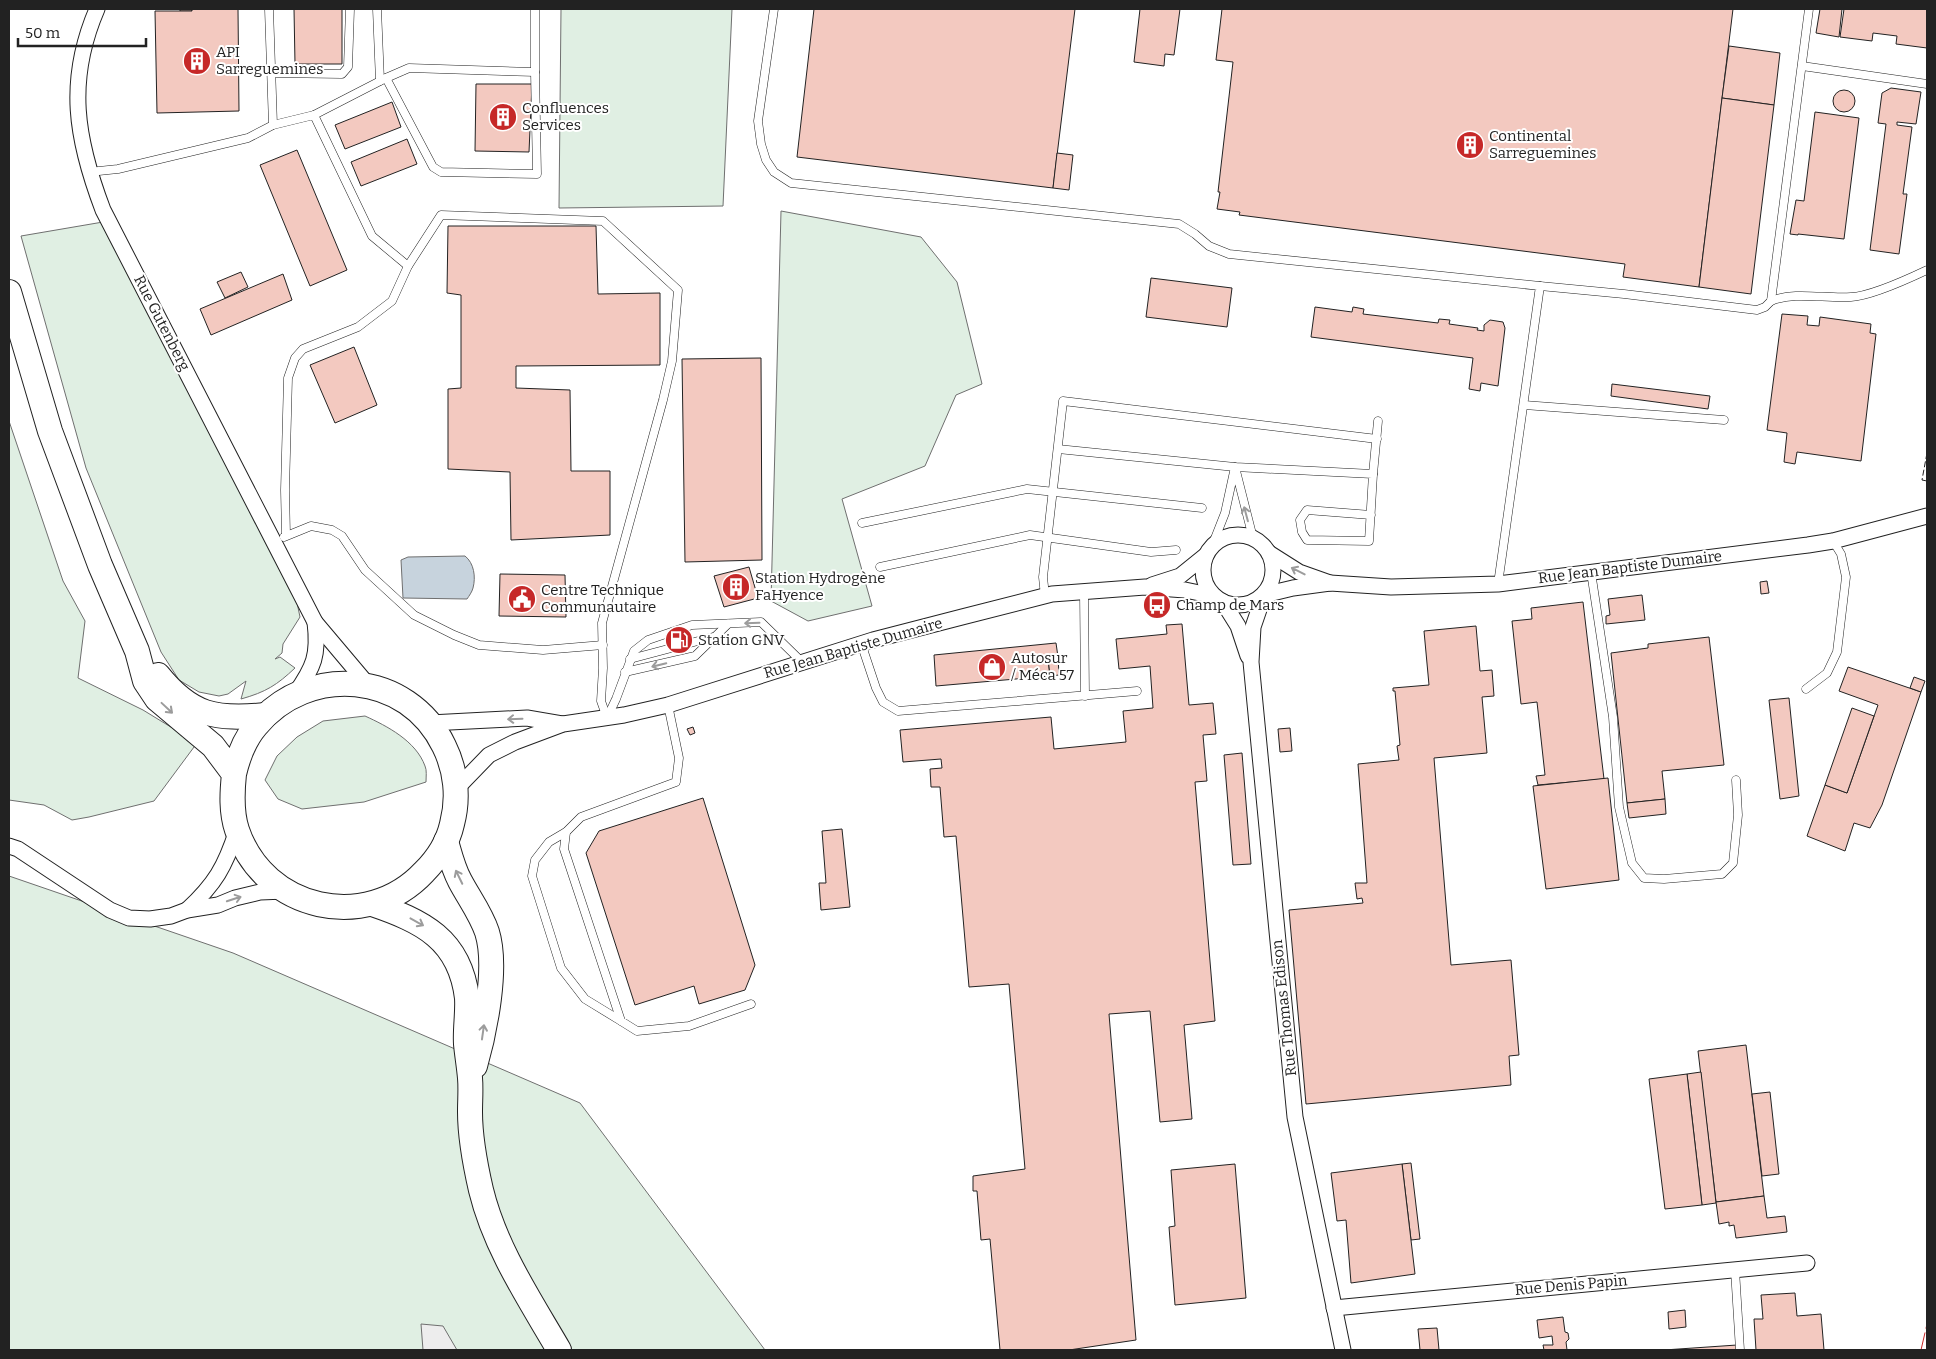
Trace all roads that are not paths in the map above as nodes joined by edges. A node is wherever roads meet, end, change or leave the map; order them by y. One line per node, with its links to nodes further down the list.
1 (97, 9): 15 (street, Rue Gutenberg)
2 (269, 9): 10 (lane)
3 (350, 9): 10 (lane)
4 (377, 9): 11 (lane)
5 (536, 9): 9 (lane)
6 (774, 9): 18 (lane)
7 (1809, 9): 8 (lane)
8 (1802, 66): 12 (lane); 20 (lane)
9 (535, 72): 11 (lane); 11 (lane)
10 (271, 73): 14 (lane)
11 (383, 79): 13 (lane)
12 (1927, 84)
13 (314, 115): 14 (lane); 16 (lane)
14 (273, 125): 15 (lane)
15 (90, 172): 35 (street, Rue Gutenberg)
16 (408, 266): 35 (lane); 53 (lane)
17 (1927, 270): 20 (lane)
18 (1540, 286): 20 (lane); 21 (lane)
19 (9, 292): 54 (main road)
20 (1771, 301)
21 (1524, 405): 22 (lane); 43 (lane)
22 (1724, 420)
23 (1378, 421): 24 (lane)
24 (1377, 438): 25 (lane); 27 (lane)
25 (1058, 449): 26 (lane); 28 (lane)
26 (1235, 467): 27 (lane); 34 (lane, one-way to 26); 38 (lane)
27 (1373, 474): 30 (lane)
28 (1053, 491): 29 (lane); 32 (lane); 33 (lane)
29 (1202, 508)
30 (1371, 515): 30 (lane)
31 (1927, 516): 36 (street, Rue Jean Baptiste Dumaire)
32 (862, 523)
33 (1047, 537): 37 (lane); 40 (lane); 47 (lane)
34 (1253, 538): 38 (street); 39 (street)
35 (280, 540): 49 (street, Rue Gutenberg); 53 (lane)
36 (1833, 541): 41 (street, Rue Jean Baptiste Dumaire); 60 (lane)
37 (1176, 550)
38 (1209, 551): 44 (street, Rue Jean Baptiste Dumaire); 48 (street)
39 (1269, 553): 42 (street, Rue Jean Baptiste Dumaire, one-way to 39); 46 (street)
40 (880, 567)
41 (1591, 572): 43 (street, Rue Jean Baptiste Dumaire); 70 (lane)
42 (1330, 583): 43 (street, Rue Jean Baptiste Dumaire); 46 (street, Rue Jean Baptiste Dumaire)
43 (1498, 584)
44 (1145, 587): 45 (street, Rue Jean Baptiste Dumaire); 48 (street, Rue Jean Baptiste Dumaire)
45 (1084, 592): 47 (street, Rue Jean Baptiste Dumaire); 63 (lane)
46 (1264, 595): 48 (street); 57 (street, Rue Thomas Edison)
47 (1044, 596): 52 (street, Rue Jean Baptiste Dumaire)
48 (1218, 599): 57 (street, Rue Thomas Edison)
49 (315, 622): 59 (street, Rue Gutenberg); 62 (street, Rue Gutenberg)
50 (728, 624): 51 (lane); 55 (lane); 56 (lane, one-way to 50)
51 (715, 636): 55 (lane); 58 (lane, one-way to 58)
52 (861, 643): 56 (street, Rue Jean Baptiste Dumaire); 63 (lane)
53 (602, 645): 66 (lane)
54 (137, 651): 65 (main road); 69 (main road, one-way to 69)
55 (630, 660): 58 (lane)
56 (802, 662): 64 (street, Rue Jean Baptiste Dumaire)
57 (1250, 662): 84 (street, Rue Thomas Edison)
58 (625, 672): 66 (lane)
59 (369, 686): 62 (main road); 67 (main road)
60 (1806, 689)
61 (1137, 691): 63 (lane)
62 (295, 694): 65 (main road)
63 (1085, 696)
64 (668, 705): 66 (street, Rue Jean Baptiste Dumaire); 73 (lane)
65 (266, 715): 69 (main road)
66 (607, 718): 68 (street, Rue Jean Baptiste Dumaire)
67 (430, 723): 68 (street, Rue Jean Baptiste Dumaire, one-way to 67); 71 (main road)
68 (563, 724): 71 (street, Rue Jean Baptiste Dumaire)
69 (234, 774): 72 (main road)
70 (1736, 780)
71 (456, 789): 74 (main road)
72 (237, 830): 76 (main road); 78 (street)
73 (566, 832): 80 (lane); 80 (lane)
74 (446, 841): 77 (main road); 81 (main road, one-way to 74)
75 (9, 846): 78 (street)
76 (285, 891): 77 (main road); 78 (street, one-way to 76)
77 (372, 904): 81 (main road, one-way to 81)
78 (187, 910)
79 (751, 1004): 80 (lane)
80 (621, 1021)
81 (471, 1079): 85 (main road)
82 (1807, 1263): 83 (street, Rue Denis Papin)
83 (1735, 1270): 84 (street, Rue Denis Papin); 87 (lane)
84 (1334, 1308): 86 (street, Rue Thomas Edison)
85 (559, 1350)
86 (1343, 1350)
87 (1740, 1350)

